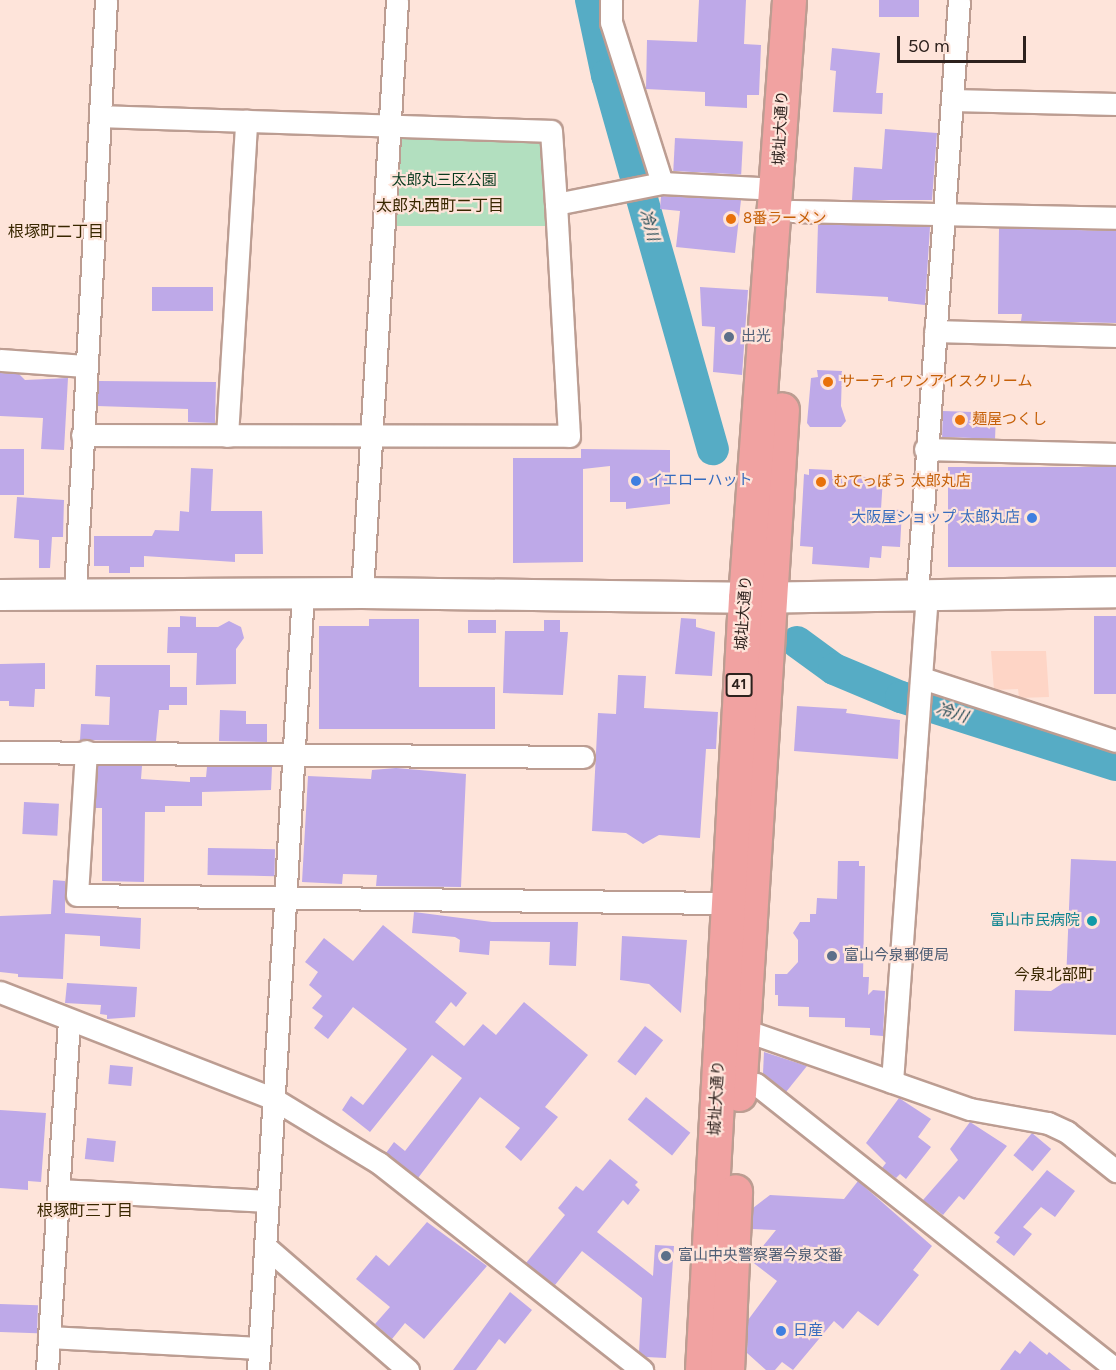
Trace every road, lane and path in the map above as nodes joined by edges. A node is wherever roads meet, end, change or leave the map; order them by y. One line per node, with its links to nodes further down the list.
1 (106, 0): 9 (street)
2 (397, 0): 11 (street)
3 (610, 0): 12 (street)
4 (789, 0): 13 (highway, 城址大通り / 41)
5 (807, 0): 13 (highway, 城址大通り / 41)
6 (959, 0): 7 (street)
7 (952, 100): 8 (street); 15 (street)
8 (1116, 104)
9 (100, 116): 10 (street); 20 (street)
10 (246, 121): 11 (street); 22 (street)
11 (390, 126): 14 (street); 23 (street)
12 (662, 183): 13 (street); 14 (street)
13 (785, 200): 15 (street); 32 (highway, 城址大通り / 41)
14 (556, 204): 23 (street)
15 (943, 214): 16 (street); 17 (street)
16 (1116, 218)
17 (935, 331): 18 (street); 24 (street)
18 (1116, 336)
19 (0, 360): 20 (street)
20 (85, 366): 21 (street)
21 (82, 435): 22 (street); 26 (street)
22 (227, 436): 23 (street)
23 (374, 438): 29 (street)
24 (925, 449): 25 (street); 31 (street)
25 (1116, 454)
26 (75, 592): 28 (street); 30 (street)
27 (1116, 592): 31 (street)
28 (303, 593): 29 (street); 37 (street)
29 (362, 593): 32 (street)
30 (0, 595)
31 (922, 595): 32 (street); 33 (street)
32 (758, 598): 40 (highway, 城址大通り / 41); 43 (highway, 城址大通り / 41)
33 (922, 678): 34 (street); 45 (street)
34 (1116, 741)
35 (86, 751): 36 (street); 37 (street); 39 (street)
36 (0, 752)
37 (293, 754): 38 (street); 39 (street)
38 (583, 757)
39 (285, 897): 40 (street); 46 (street)
40 (727, 903): 58 (highway, 城址大通り / 41)
41 (0, 992): 42 (street)
42 (69, 1022): 46 (street); 48 (street)
43 (744, 1030): 44 (highway, 城址大通り / 41); 45 (street)
44 (740, 1082): 53 (street); 59 (highway, 城址大通り / 41)
45 (892, 1082): 47 (street)
46 (272, 1098): 49 (street); 57 (street)
47 (1116, 1171)
48 (59, 1190): 49 (street); 51 (street)
49 (268, 1201): 50 (street)
50 (266, 1247): 52 (street); 56 (street)
51 (49, 1337): 52 (street); 54 (street)
52 (259, 1348): 55 (street)
53 (1116, 1369)
54 (48, 1370)
55 (258, 1370)
56 (408, 1370)
57 (642, 1370)
58 (702, 1370)
59 (726, 1370)

